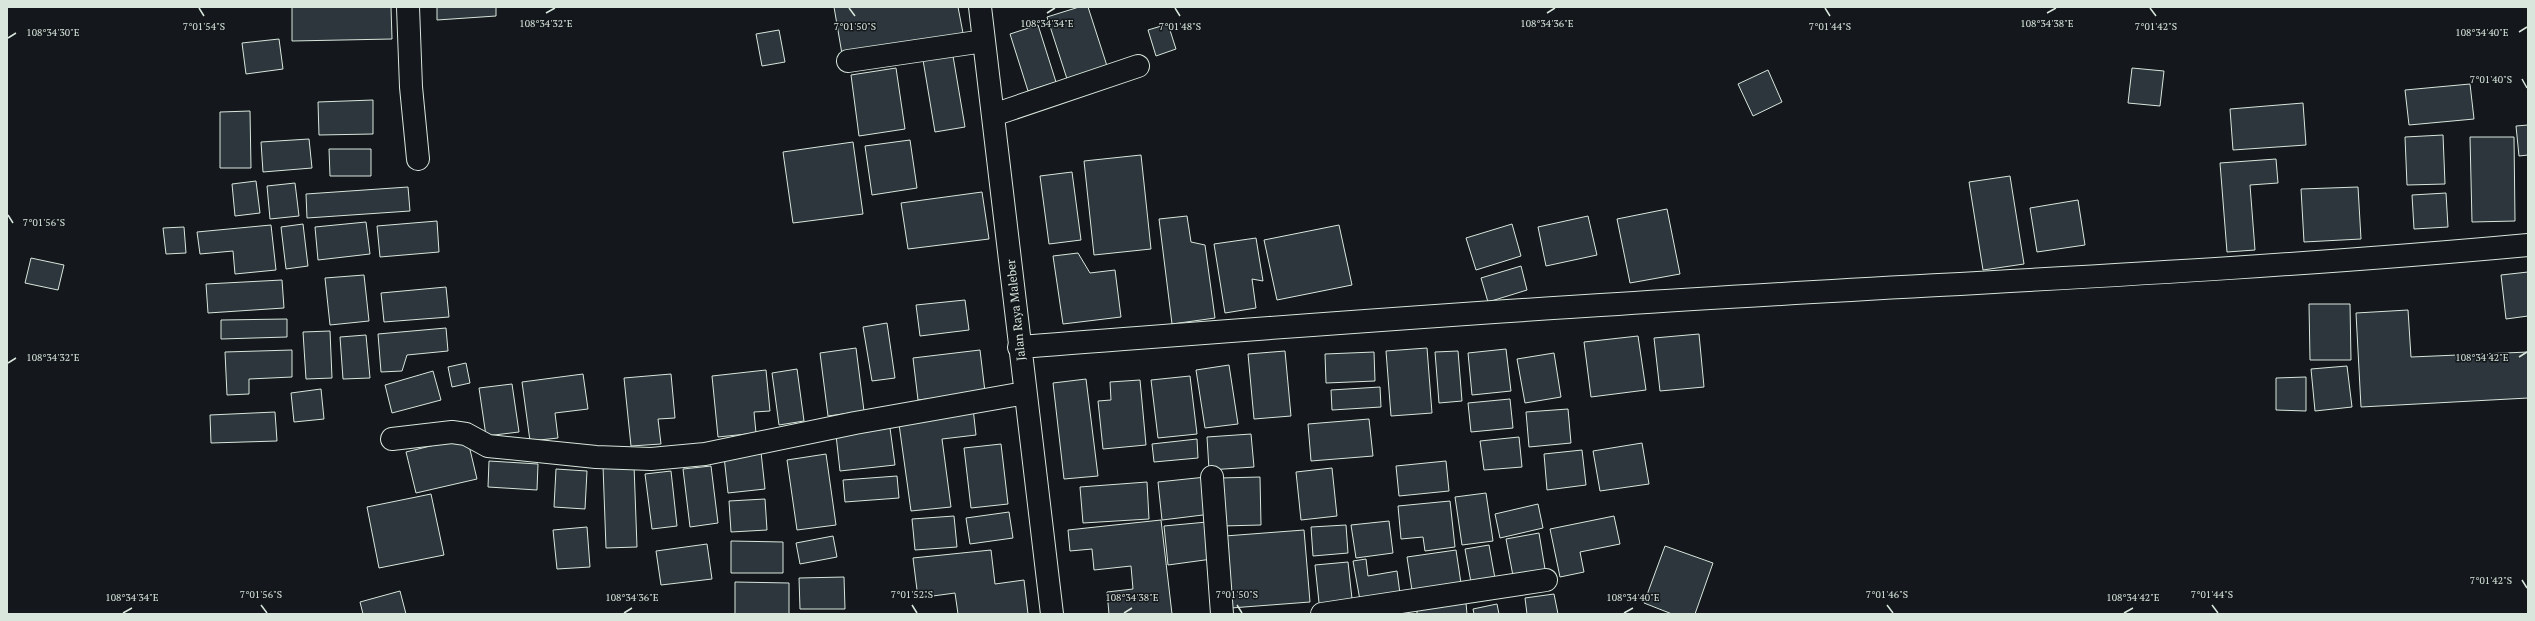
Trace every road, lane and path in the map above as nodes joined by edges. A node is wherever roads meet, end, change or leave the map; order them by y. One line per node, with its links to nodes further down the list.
1 (408, 7): 7 (street)
2 (980, 7): 3 (street, Jalan Raya Maleber)
3 (984, 41): 4 (street); 6 (street, Jalan Raya Maleber)
4 (848, 61)
5 (1138, 66): 6 (street)
6 (993, 115): 9 (street, Jalan Raya Maleber)
7 (418, 159)
8 (2528, 245): 9 (street)
9 (1019, 347): 10 (street, Jalan Raya Maleber)
10 (1025, 394): 11 (street); 14 (street, Jalan Raya Maleber)
11 (392, 439)
12 (1212, 477): 15 (street)
13 (1546, 580): 16 (street)
14 (1052, 614)
15 (1222, 614)
16 (1322, 614)

